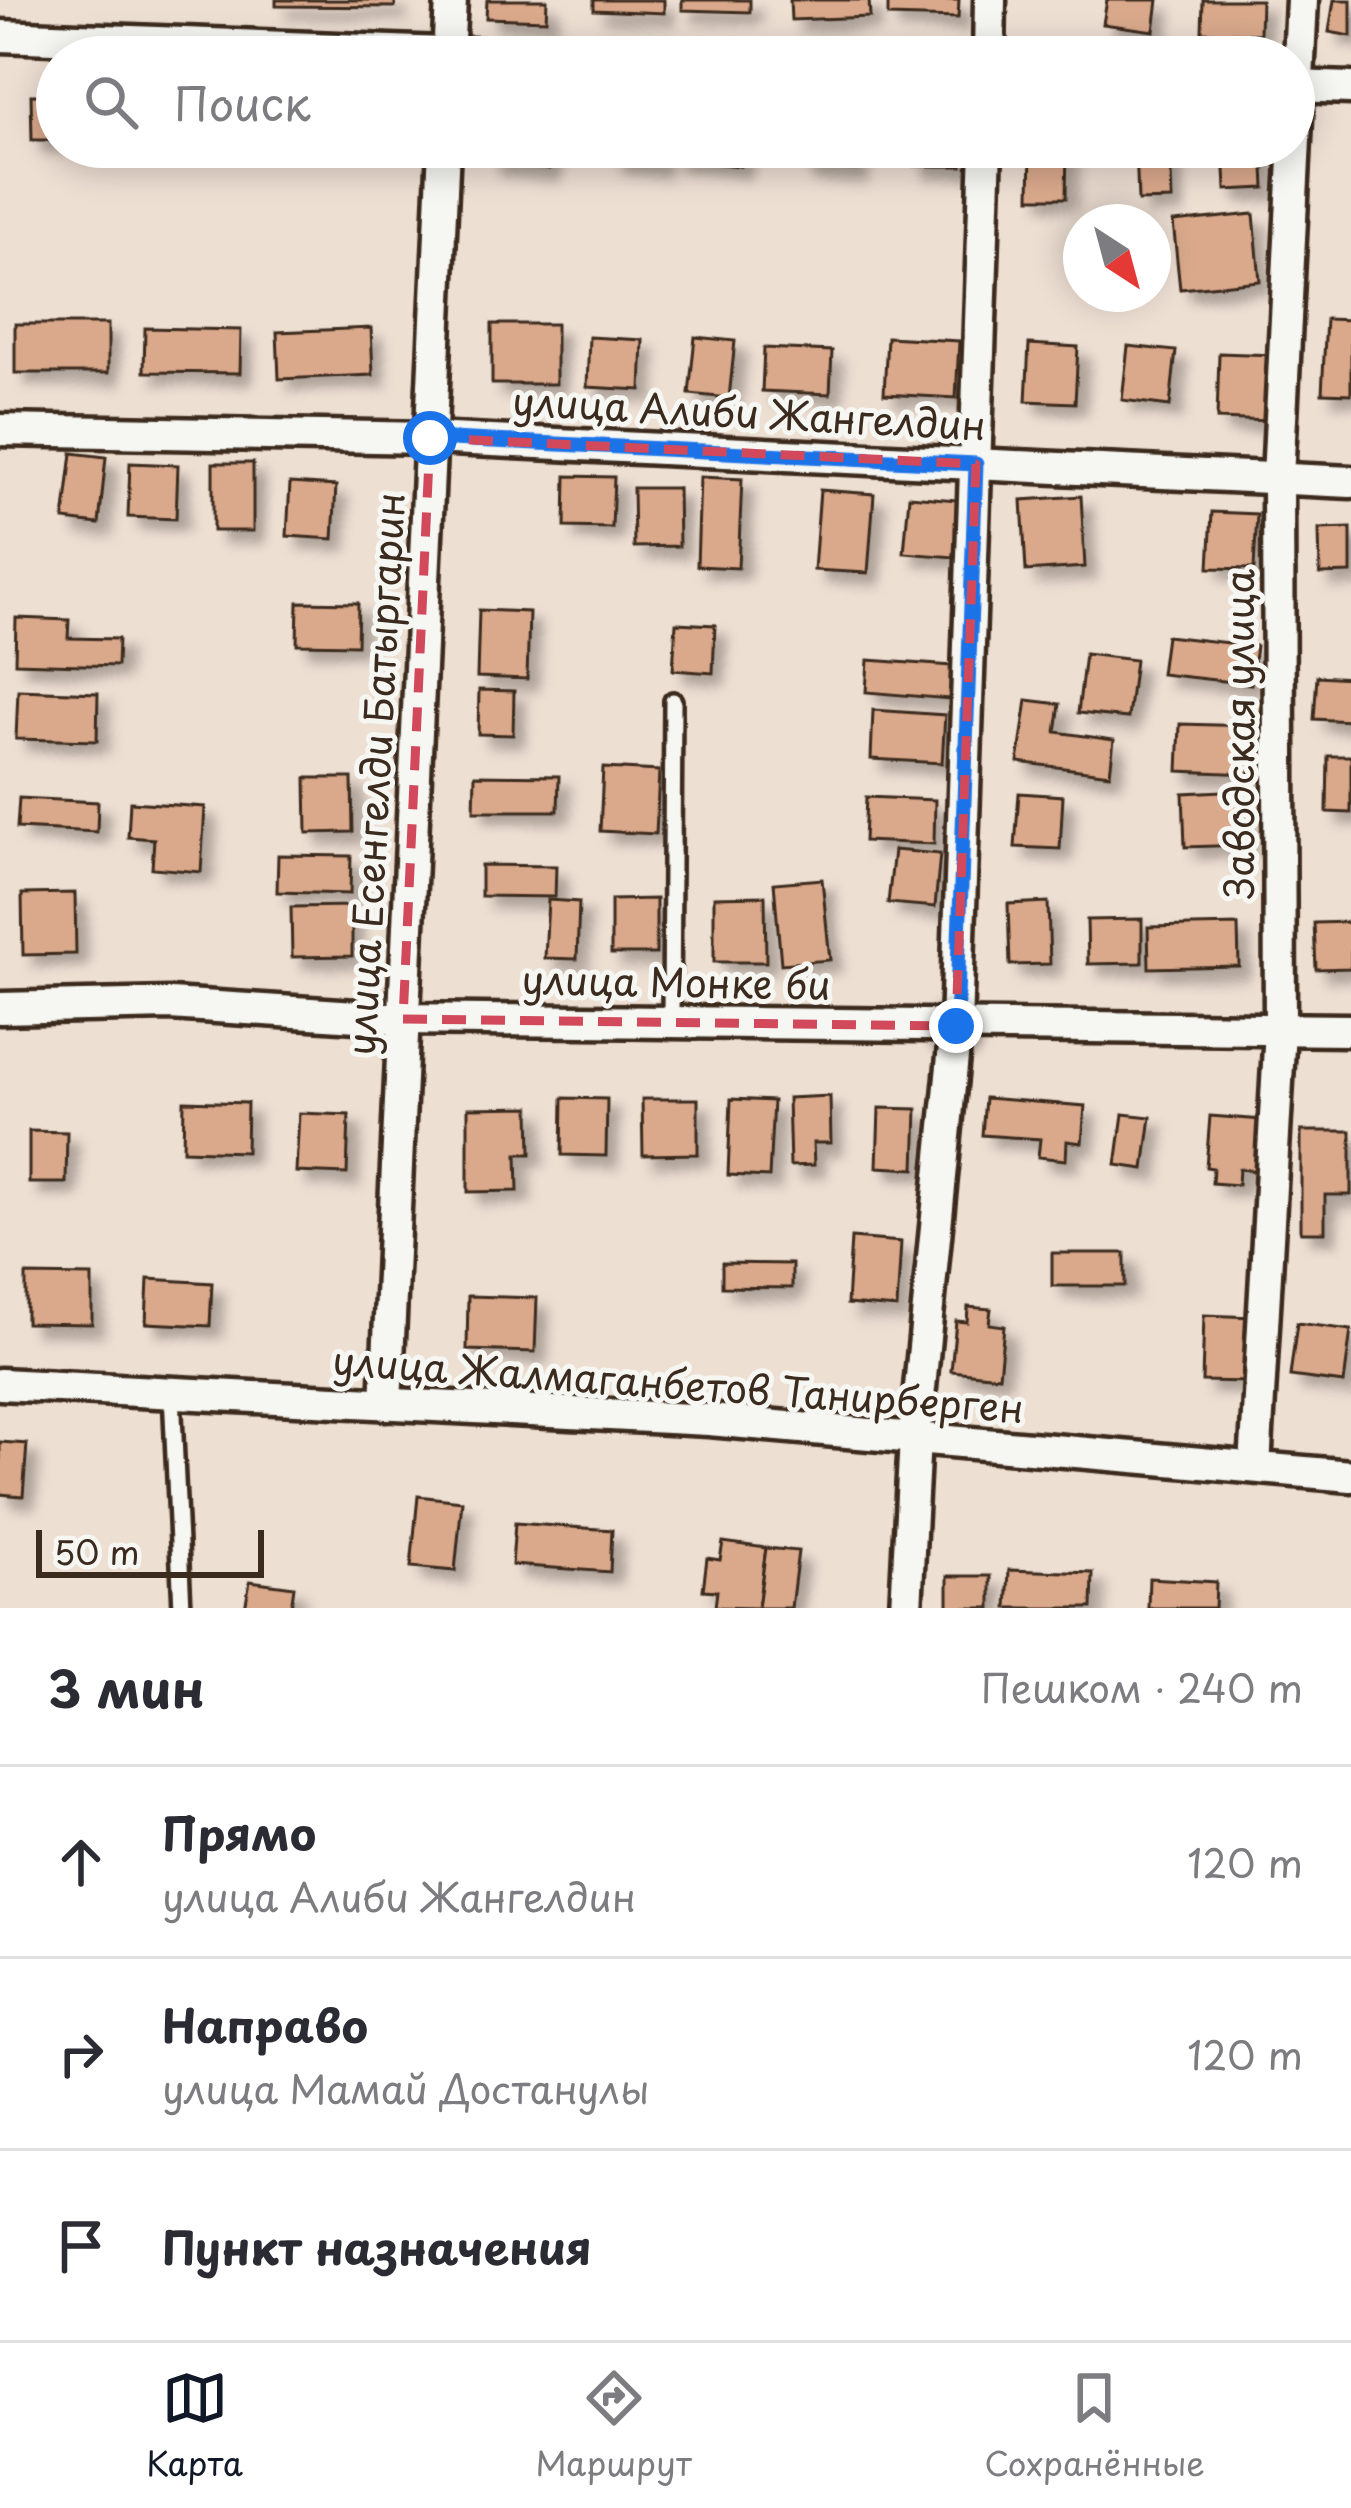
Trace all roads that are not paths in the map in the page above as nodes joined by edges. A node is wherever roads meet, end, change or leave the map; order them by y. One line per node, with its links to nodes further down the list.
1 (452, 0): 5 (street)
2 (990, 0): 6 (street)
3 (1302, 0): 7 (street, Заводская улица)
4 (0, 36): 8 (street)
5 (449, 36)
6 (989, 36)
7 (1300, 36)
8 (36, 38)
9 (1315, 87): 10 (street)
10 (1351, 88)
11 (443, 168): 15 (street, улица Есенгелди Батыргарин)
12 (985, 168): 16 (street)
13 (1293, 168): 17 (street, Заводская улица)
14 (0, 430): 15 (street, улица Алиби Жангелдин)
15 (430, 438): 16 (street, улица Алиби Жангелдин); 21 (street, улица Есенгелди Батыргарин)
16 (976, 464): 17 (street, улица Алиби Жангелдин); 23 (street)
17 (1278, 478): 18 (street, улица Алиби Жангелдин); 24 (street, Заводская улица)
18 (1351, 482)
19 (673, 700): 22 (lane)
20 (0, 1008): 21 (street, улица Монке би)
21 (404, 1019): 22 (street, улица Монке би); 28 (street, улица Есенгелди Батыргарин)
22 (671, 1022): 23 (street, улица Монке би)
23 (956, 1026): 24 (street, улица Монке би); 29 (street)
24 (1280, 1030): 25 (street, улица Монке би); 30 (street, Заводская улица)
25 (1351, 1030)
26 (0, 1384): 27 (street, улица Жалмаганбетов Танирберген)
27 (172, 1393): 28 (street, улица Жалмаганбетов Танирберген); 32 (lane)
28 (386, 1404): 29 (street, улица Жалмаганбетов Танирберген)
29 (915, 1438): 30 (street, улица Жалмаганбетов Танирберген); 33 (street)
30 (1255, 1467): 31 (street, улица Жалмаганбетов Танирберген)
31 (1351, 1476)
32 (182, 1608)
33 (907, 1608)

